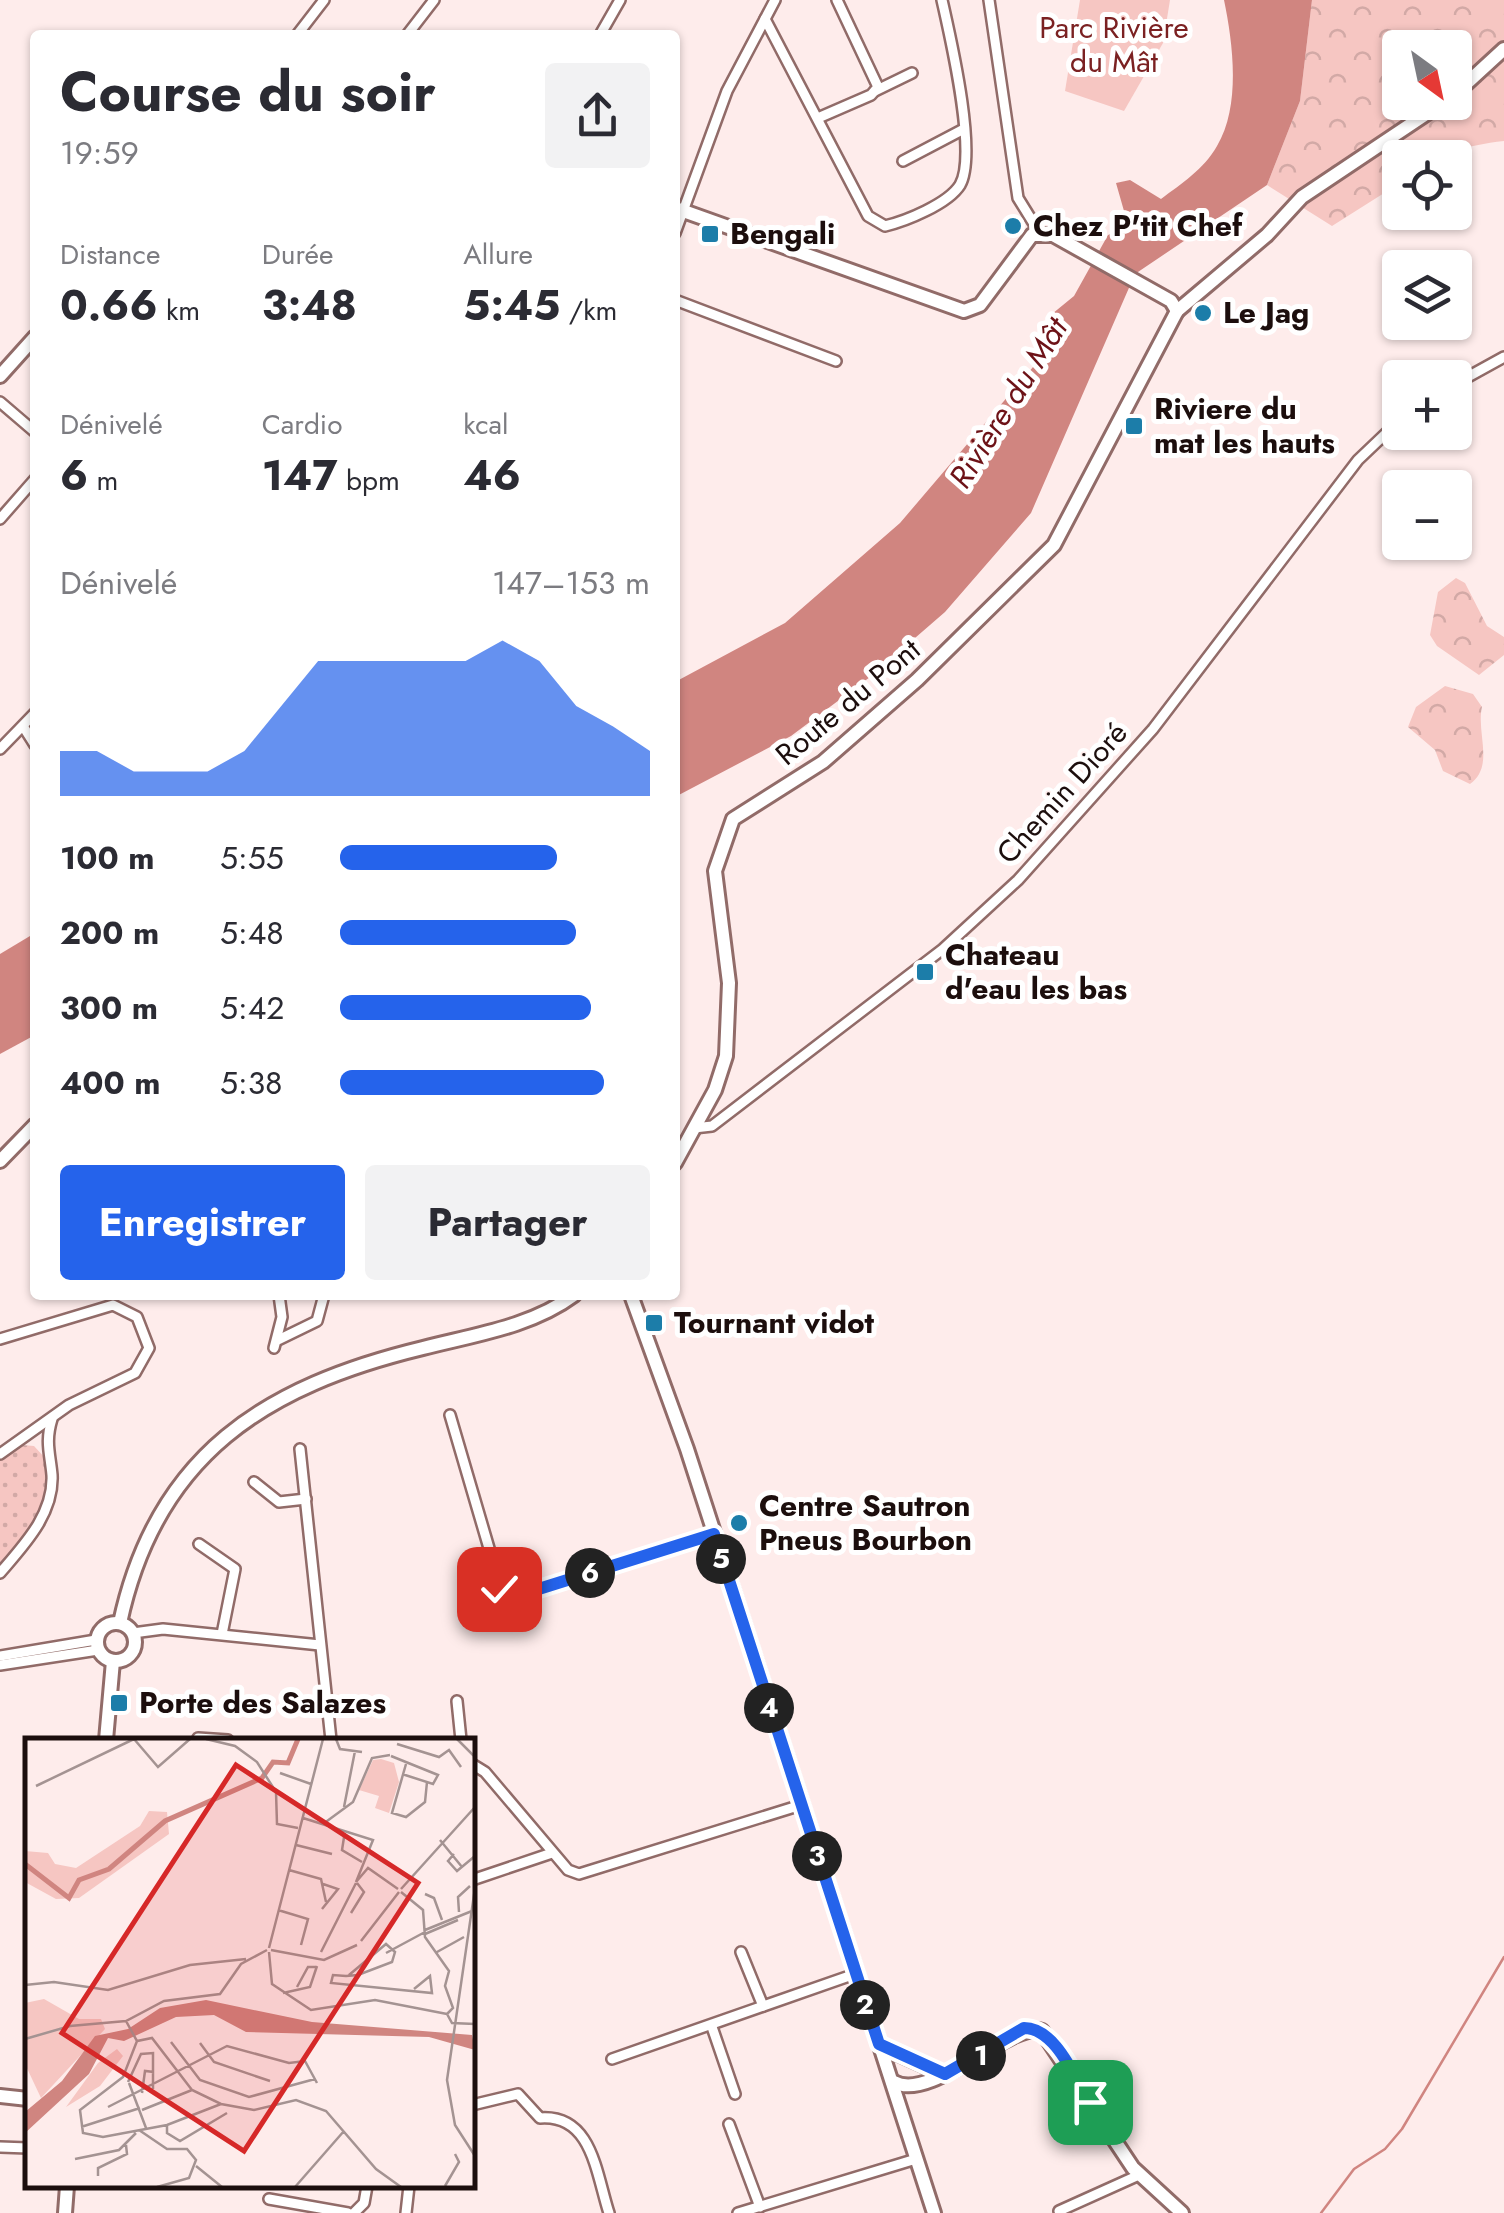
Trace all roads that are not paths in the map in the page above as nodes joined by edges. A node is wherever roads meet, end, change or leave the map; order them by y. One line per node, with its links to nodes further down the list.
1 (324, 0): 9 (street)
2 (434, 0): 10 (street)
3 (620, 0): 11 (street)
4 (775, 0): 8 (street)
5 (837, 0): 15 (street)
6 (942, 0): 18 (street)
7 (989, 0): 21 (street)
8 (765, 19): 16 (street); 20 (street)
9 (301, 30)
10 (411, 30)
11 (603, 30)
12 (1504, 50): 14 (main road)
13 (912, 73): 15 (street)
14 (1472, 79)
15 (876, 92): 16 (street)
16 (818, 118): 18 (street)
17 (1417, 120): 23 (main road)
18 (962, 130): 19 (street)
19 (902, 162)
20 (681, 210): 21 (main road)
21 (1038, 232): 23 (main road)
22 (680, 302): 26 (street)
23 (1174, 306): 38 (main road, Route du Pont)
24 (30, 343): 28 (main road)
25 (1504, 357): 27 (street)
26 (836, 361)
27 (1472, 375)
28 (0, 376)
29 (0, 402): 30 (street)
30 (30, 428)
31 (1382, 437): 38 (street, Chemin Dioré)
32 (30, 485): 33 (street)
33 (0, 519)
34 (30, 718): 35 (street)
35 (23, 726): 36 (street); 37 (street)
36 (30, 737)
37 (0, 749)
38 (694, 1128): 40 (main road, Route du Pont)
39 (30, 1130): 41 (main road)
40 (680, 1154)
41 (0, 1161)
42 (280, 1300): 43 (street)
43 (323, 1300)
44 (565, 1300): 58 (main road)
45 (633, 1300): 55 (main road)
46 (0, 1340): 48 (street)
47 (450, 1414): 55 (street)
48 (52, 1417): 49 (street); 51 (street)
49 (20, 1440): 51 (street); 52 (street)
50 (300, 1449): 54 (street)
51 (45, 1450): 57 (street)
52 (0, 1454)
53 (254, 1482): 54 (street)
54 (306, 1499): 62 (street)
55 (714, 1534): 71 (main road)
56 (198, 1544): 60 (street)
57 (0, 1573)
58 (120, 1623): 59 (main road); 61 (main road)
59 (133, 1633): 60 (street); 64 (main road)
60 (222, 1634): 62 (street)
61 (97, 1645): 63 (street); 64 (main road); 65 (street)
62 (320, 1645): 68 (street)
63 (0, 1656)
64 (113, 1661): 67 (main road)
65 (0, 1665)
66 (457, 1701): 69 (street)
67 (106, 1738)
68 (331, 1738)
69 (461, 1738)
70 (475, 1766): 72 (street)
71 (801, 1805): 72 (street); 75 (main road)
72 (552, 1853): 73 (street)
73 (475, 1879)
74 (741, 1952): 76 (street)
75 (855, 1974): 76 (street); 78 (main road)
76 (763, 2006): 77 (street)
77 (712, 2026): 80 (street); 85 (street)
78 (879, 2044): 79 (main road); 83 (main road)
79 (904, 2056): 81 (main road); 83 (main road)
80 (612, 2059)
81 (919, 2066): 82 (main road); 84 (main road)
82 (945, 2074): 84 (main road); 94 (main road)
83 (892, 2075): 84 (main road); 89 (main road)
84 (913, 2084): 89 (main road)
85 (736, 2094)
86 (0, 2096): 87 (main road)
87 (25, 2098)
88 (475, 2104): 105 (street)
89 (901, 2104): 93 (main road)
90 (729, 2124): 99 (street)
91 (0, 2147): 92 (street)
92 (25, 2148)
93 (916, 2160): 100 (street); 107 (main road)
94 (1139, 2175): 101 (street); 108 (main road)
95 (67, 2188): 102 (main road)
96 (367, 2188): 103 (street)
97 (409, 2188): 104 (street)
98 (269, 2198): 103 (street)
99 (760, 2207): 100 (street); 106 (street)
100 (776, 2208)
101 (1059, 2212)
102 (65, 2213)
103 (351, 2213)
104 (406, 2213)
105 (608, 2213)
106 (738, 2213)
107 (934, 2213)
108 (1182, 2213)

